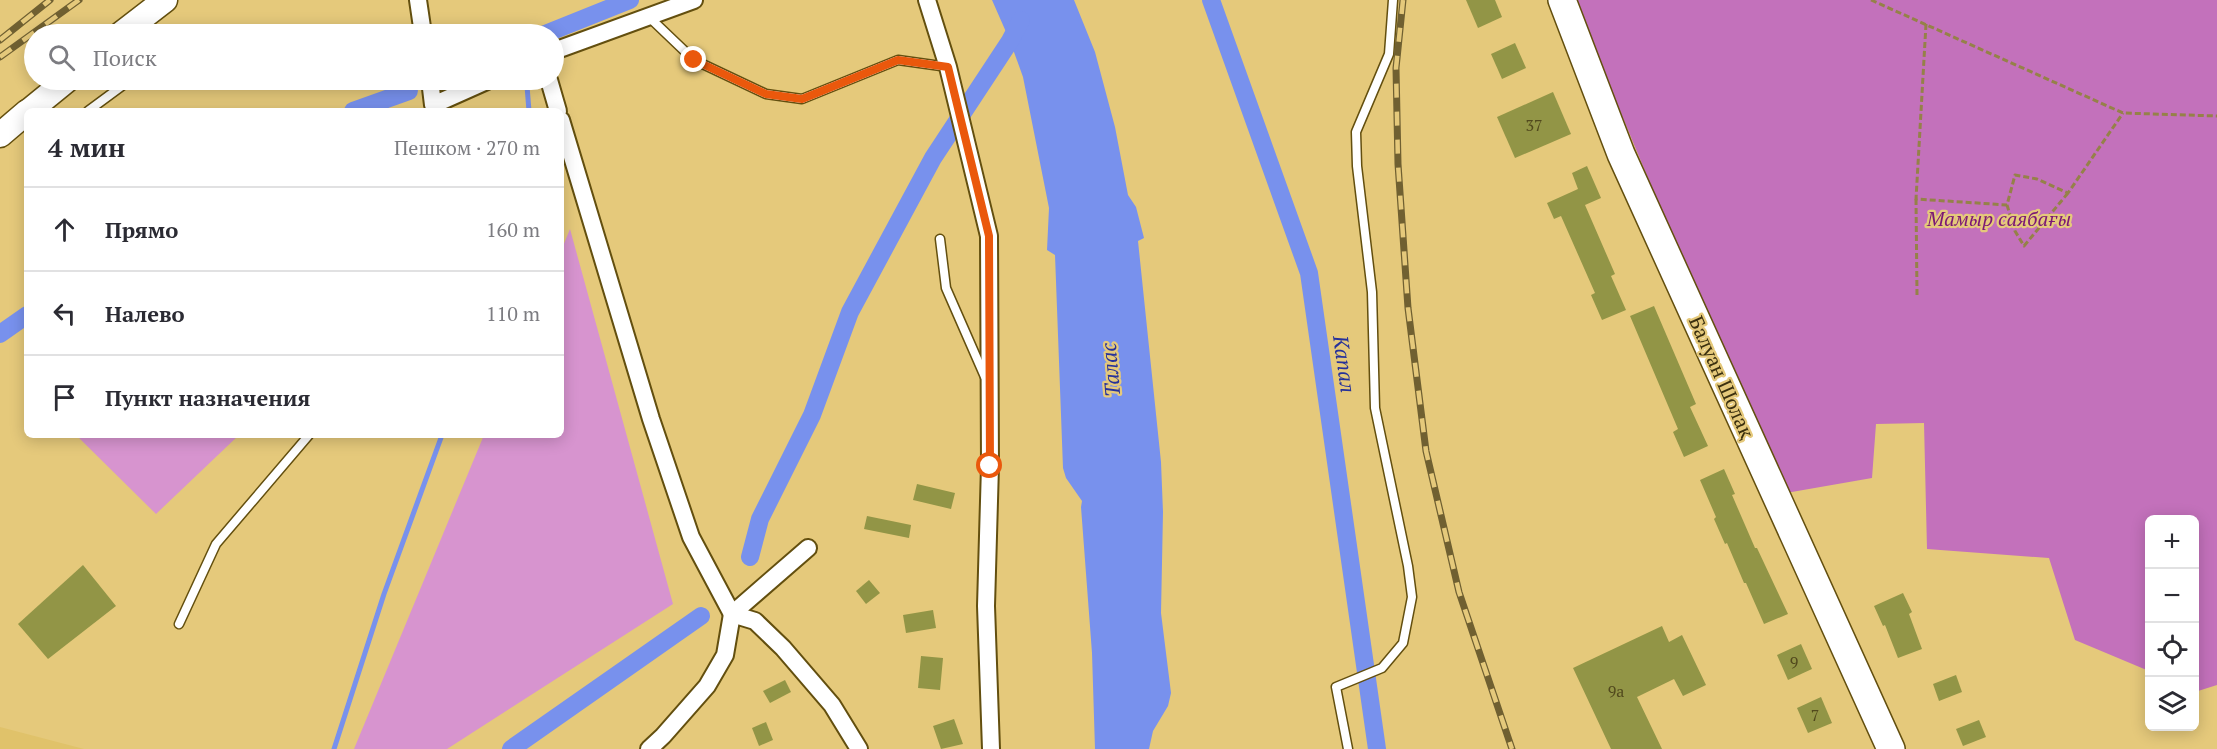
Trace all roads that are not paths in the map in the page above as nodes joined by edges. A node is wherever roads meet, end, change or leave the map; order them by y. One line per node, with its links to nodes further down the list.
1 (165, 0): 8 (main road)
2 (418, 0): 9 (street)
3 (694, 0): 7 (street)
4 (927, 0): 11 (street)
5 (1393, 0): 33 (lane)
6 (1562, 0): 34 (main road, Балуан Шолақ)
7 (650, 17): 10 (street); 11 (lane)
8 (136, 24)
9 (422, 24)
10 (564, 47)
11 (948, 67): 25 (street)
12 (55, 90): 17 (main road)
13 (116, 90): 18 (lane)
14 (431, 90): 19 (street)
15 (469, 90): 19 (street)
16 (552, 90): 20 (street)
17 (34, 108)
18 (92, 108)
19 (433, 108)
20 (557, 108)
21 (24, 116): 23 (main road)
22 (564, 130): 28 (street)
23 (0, 135)
24 (940, 239): 25 (lane)
25 (990, 387): 32 (street)
26 (306, 438): 29 (lane)
27 (808, 548): 28 (street)
28 (732, 614): 30 (street); 31 (street)
29 (179, 624)
30 (650, 749)
31 (858, 749)
32 (991, 749)
33 (1348, 749)
34 (1891, 749)

